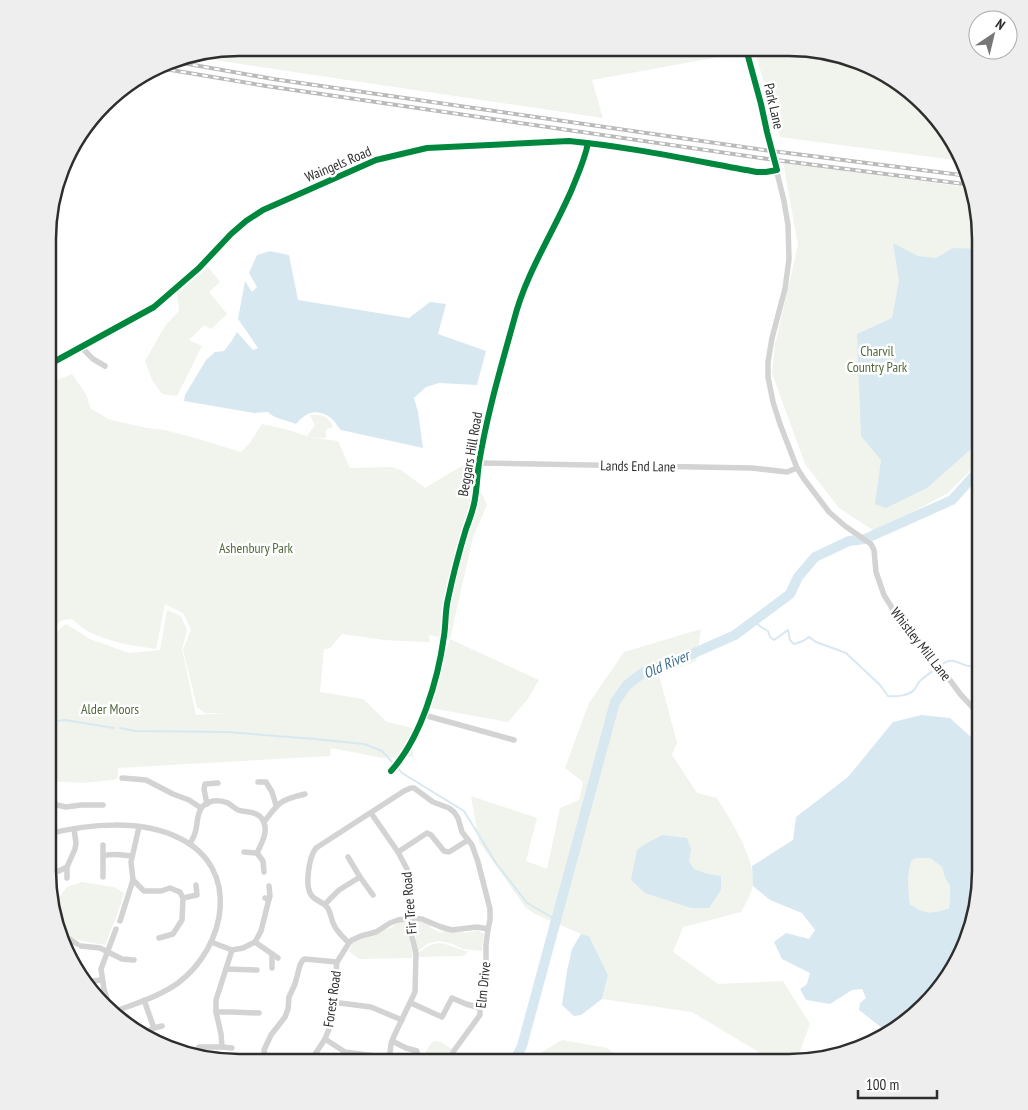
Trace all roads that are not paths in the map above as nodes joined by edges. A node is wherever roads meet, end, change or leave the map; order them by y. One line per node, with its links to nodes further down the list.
1 (748, 56): 3 (street, Park Lane)
2 (588, 143): 3 (street, Waingels Road); 4 (street, Waingels Road); 7 (street, Beggars Hill Road)
3 (777, 170): 8 (street, Park Lane)
4 (81, 347): 5 (street, Waingels Road); 6 (street)
5 (56, 361)
6 (105, 366)
7 (479, 463): 8 (street, Lands End Lane); 11 (street, Beggars Hill Road)
8 (797, 468): 9 (street, Park Lane)
9 (865, 539): 10 (street, Whistley Mill Lane)
10 (972, 707)
11 (424, 715): 12 (street); 13 (street, Beggars Hill Road)
12 (514, 740)
13 (391, 771)
14 (122, 778): 17 (street)
15 (258, 782): 24 (street)
16 (218, 783): 20 (street)
17 (173, 794): 19 (street); 25 (street)
18 (305, 794): 24 (street)
19 (171, 801)
20 (207, 804): 25 (street); 28 (street)
21 (56, 805): 22 (street)
22 (93, 805): 23 (street); 26 (street)
23 (103, 805)
24 (276, 805): 28 (street)
25 (201, 808): 33 (street)
26 (94, 812)
27 (371, 813): 32 (street); 36 (street, Fir Tree Road); 52 (street)
28 (264, 822): 37 (street)
29 (139, 827): 30 (street); 33 (street); 39 (street)
30 (74, 829): 31 (street); 41 (street)
31 (56, 832)
32 (468, 840): 36 (street); 56 (street, Elm Drive)
33 (190, 844): 59 (street)
34 (103, 845): 38 (street)
35 (244, 852): 37 (street)
36 (398, 852): 53 (street, Fir Tree Road)
37 (256, 853): 43 (street)
38 (103, 856): 39 (street); 44 (street)
39 (132, 856): 47 (street)
40 (348, 857): 45 (street)
41 (67, 867): 42 (street); 46 (street)
42 (56, 872)
43 (264, 872)
44 (103, 877)
45 (360, 877): 50 (street); 52 (street)
46 (67, 878)
47 (133, 880): 51 (street); 54 (street)
48 (196, 885): 51 (street)
49 (269, 886): 60 (street)
50 (373, 895)
51 (183, 898): 57 (street)
52 (325, 904): 61 (street)
53 (411, 918): 56 (street); 61 (street); 76 (street, Fir Tree Road)
54 (120, 921)
55 (116, 929): 64 (street)
56 (488, 929): 77 (street, Elm Drive)
57 (159, 938)
58 (69, 939): 64 (street)
59 (212, 942): 62 (street); 74 (street)
60 (254, 942): 62 (street); 63 (street)
61 (349, 943): 67 (street)
62 (232, 950): 69 (street)
63 (271, 951): 65 (street); 68 (street)
64 (108, 952): 66 (street); 71 (street)
65 (278, 958)
66 (134, 960)
67 (338, 962): 75 (street, Forest Road); 91 (street, Forest Road)
68 (272, 968)
69 (226, 969): 70 (street); 79 (street)
70 (256, 970)
71 (102, 980): 72 (street); 73 (street)
72 (93, 981)
73 (106, 996)
74 (144, 1000): 78 (street); 83 (street)
75 (332, 1002): 81 (street); 85 (street, Forest Road)
76 (411, 1003): 77 (street); 81 (street)
77 (480, 1008): 96 (street, Elm Drive)
78 (120, 1009)
79 (216, 1012): 80 (street); 88 (street)
80 (259, 1013)
81 (402, 1020): 86 (street)
82 (162, 1026): 83 (street)
83 (154, 1028): 84 (street)
84 (150, 1030)
85 (325, 1039): 90 (street); 92 (street, Forest Road)
86 (392, 1042): 94 (street); 95 (street)
87 (199, 1047): 88 (street)
88 (222, 1047): 89 (street)
89 (232, 1048)
90 (345, 1052): 93 (street)
91 (265, 1054)
92 (315, 1054)
93 (356, 1054)
94 (391, 1054)
95 (418, 1054)
96 (452, 1054)

